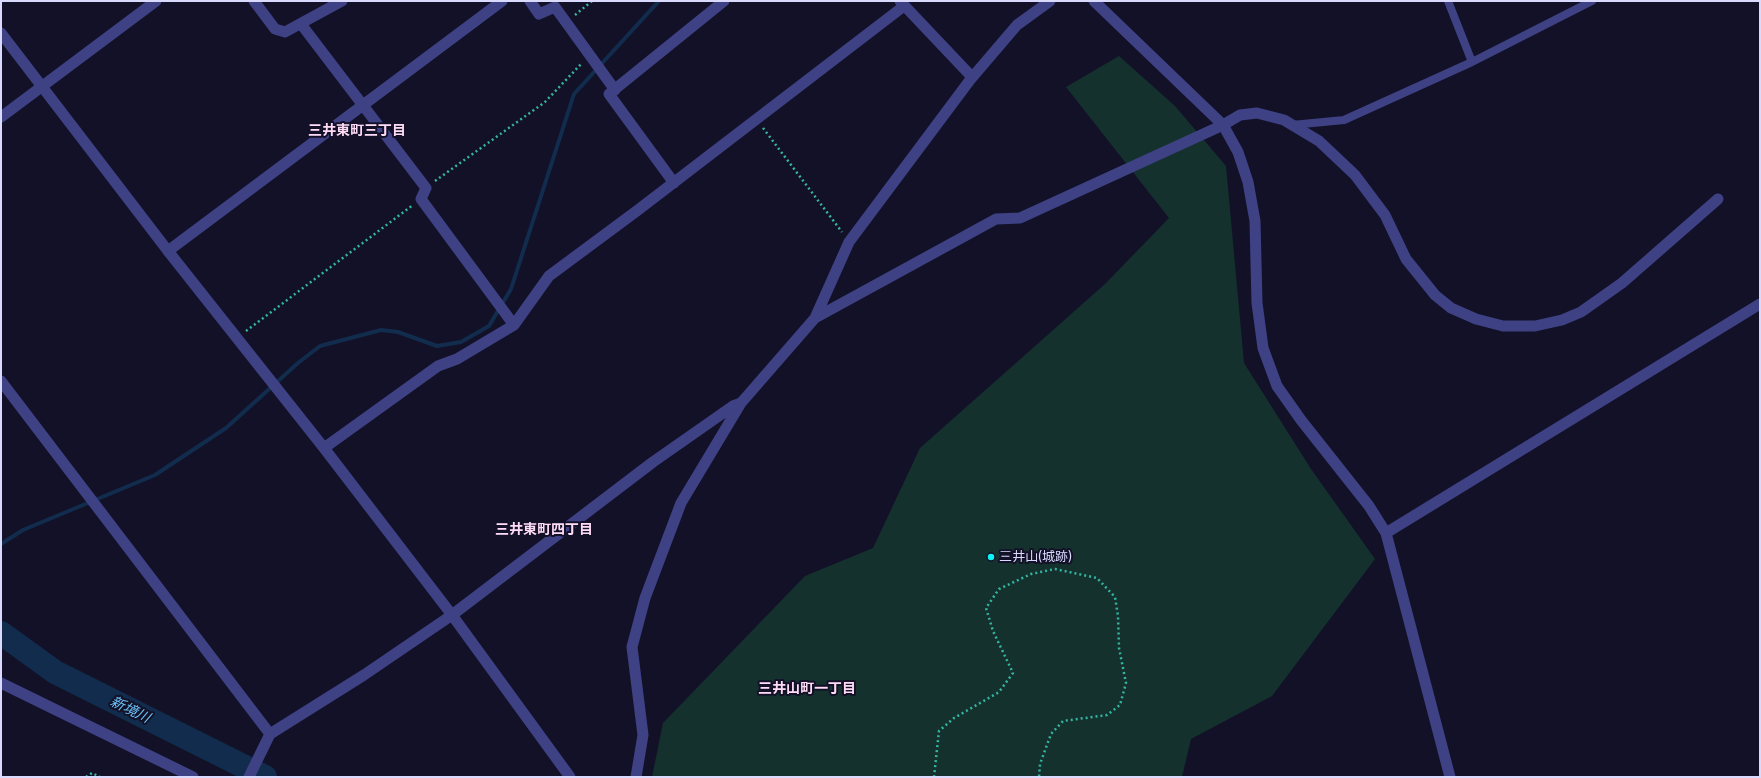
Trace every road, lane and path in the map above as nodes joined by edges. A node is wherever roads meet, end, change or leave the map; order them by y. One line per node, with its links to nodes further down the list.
1 (156, 1): 19 (street)
2 (254, 1): 14 (street)
3 (342, 1): 14 (street)
4 (502, 1): 21 (street)
5 (530, 1): 13 (street)
6 (592, 1): 13 (path)
7 (724, 1): 20 (street)
8 (1050, 1): 18 (street)
9 (1094, 1): 24 (street)
10 (1448, 1): 17 (lane)
11 (1592, 1): 17 (lane)
12 (902, 3): 18 (street); 23 (street)
13 (567, 22): 16 (street)
14 (301, 24): 21 (street)
15 (1, 33): 19 (street)
16 (589, 55): 20 (street); 27 (path)
17 (1472, 62): 25 (lane)
18 (972, 77): 30 (street)
19 (41, 86): 22 (street); 31 (street)
20 (614, 90): 26 (street)
21 (364, 106): 27 (street); 31 (street)
22 (1, 117)
23 (757, 120): 26 (street); 30 (path)
24 (1223, 125): 25 (street); 33 (street); 39 (street)
25 (1292, 125): 29 (street)
26 (674, 183): 34 (street)
27 (426, 188): 28 (street)
28 (421, 199): 34 (street); 35 (path)
29 (1718, 199)
30 (849, 242): 33 (street)
31 (168, 251): 35 (street)
32 (1760, 304): 39 (street)
33 (815, 318): 37 (street)
34 (514, 325): 38 (street)
35 (238, 338): 38 (street)
36 (1, 381): 42 (street)
37 (741, 403): 40 (street); 48 (street)
38 (324, 448): 40 (street)
39 (1386, 533): 51 (street)
40 (452, 615): 42 (street); 47 (street)
41 (1, 684): 45 (street)
42 (268, 737): 46 (street)
43 (86, 777): 44 (path)
44 (100, 777)
45 (193, 777)
46 (249, 777)
47 (570, 777)
48 (636, 777)
49 (934, 777): 50 (path)
50 (1039, 777)
51 (1450, 777)

